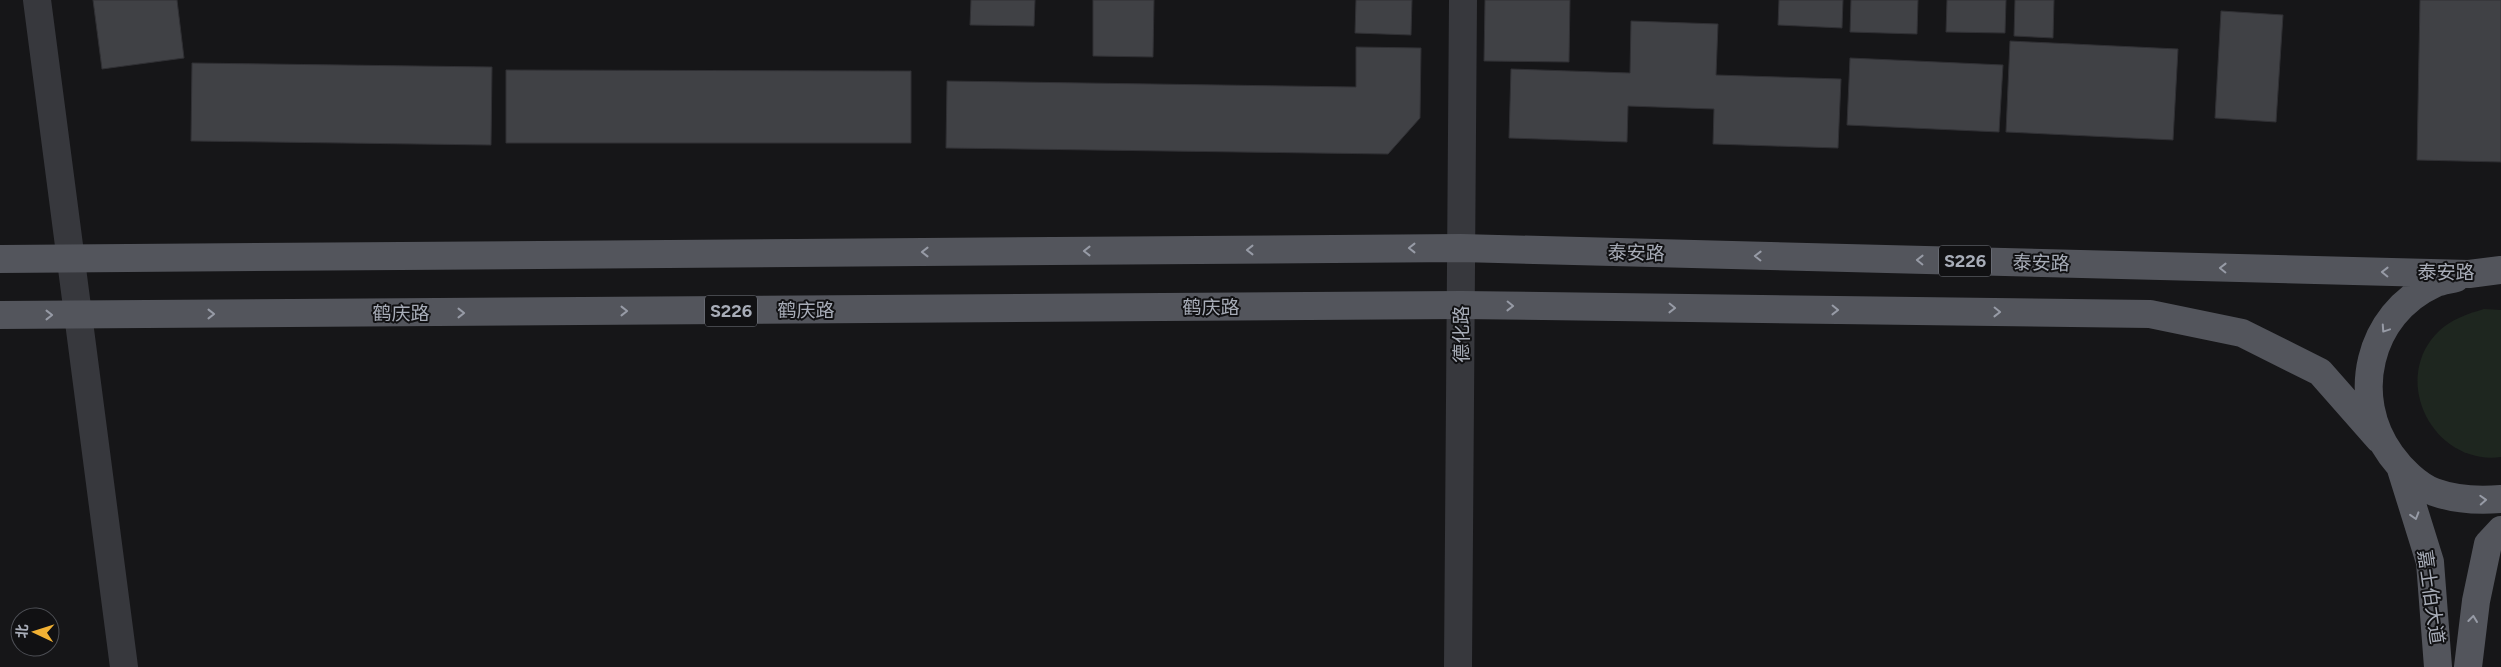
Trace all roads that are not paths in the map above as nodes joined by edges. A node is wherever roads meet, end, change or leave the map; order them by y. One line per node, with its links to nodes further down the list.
1 (37, 0): 5 (street)
2 (1463, 0): 3 (street, 德化路)
3 (1461, 248): 5 (main road, S226, one-way to 5); 7 (main road, 泰安路 / S226, one-way to 3); 9 (street, 德化路)
4 (0, 259): 5 (main road, S226)
5 (71, 259): 10 (street)
6 (2501, 270): 7 (main road, 泰安路 / S226)
7 (2469, 274): 8 (main road); 12 (main road, one-way to 12)
8 (2501, 277)
9 (1461, 305): 10 (main road, 鹤庆路 / S226, one-way to 9); 12 (main road, S226, one-way to 12); 17 (street, 德化路)
10 (78, 315): 11 (main road, 鹤庆路 / S226, one-way to 10); 16 (street)
11 (0, 316)
12 (2379, 438): 13 (main road)
13 (2401, 469): 14 (main road, one-way to 14); 18 (main road, 嘉士伯大道, one-way to 18)
14 (2501, 499)
15 (2501, 530): 19 (main road, 嘉士伯大道, one-way to 15)
16 (124, 667)
17 (1458, 667)
18 (2438, 667)
19 (2468, 667)

